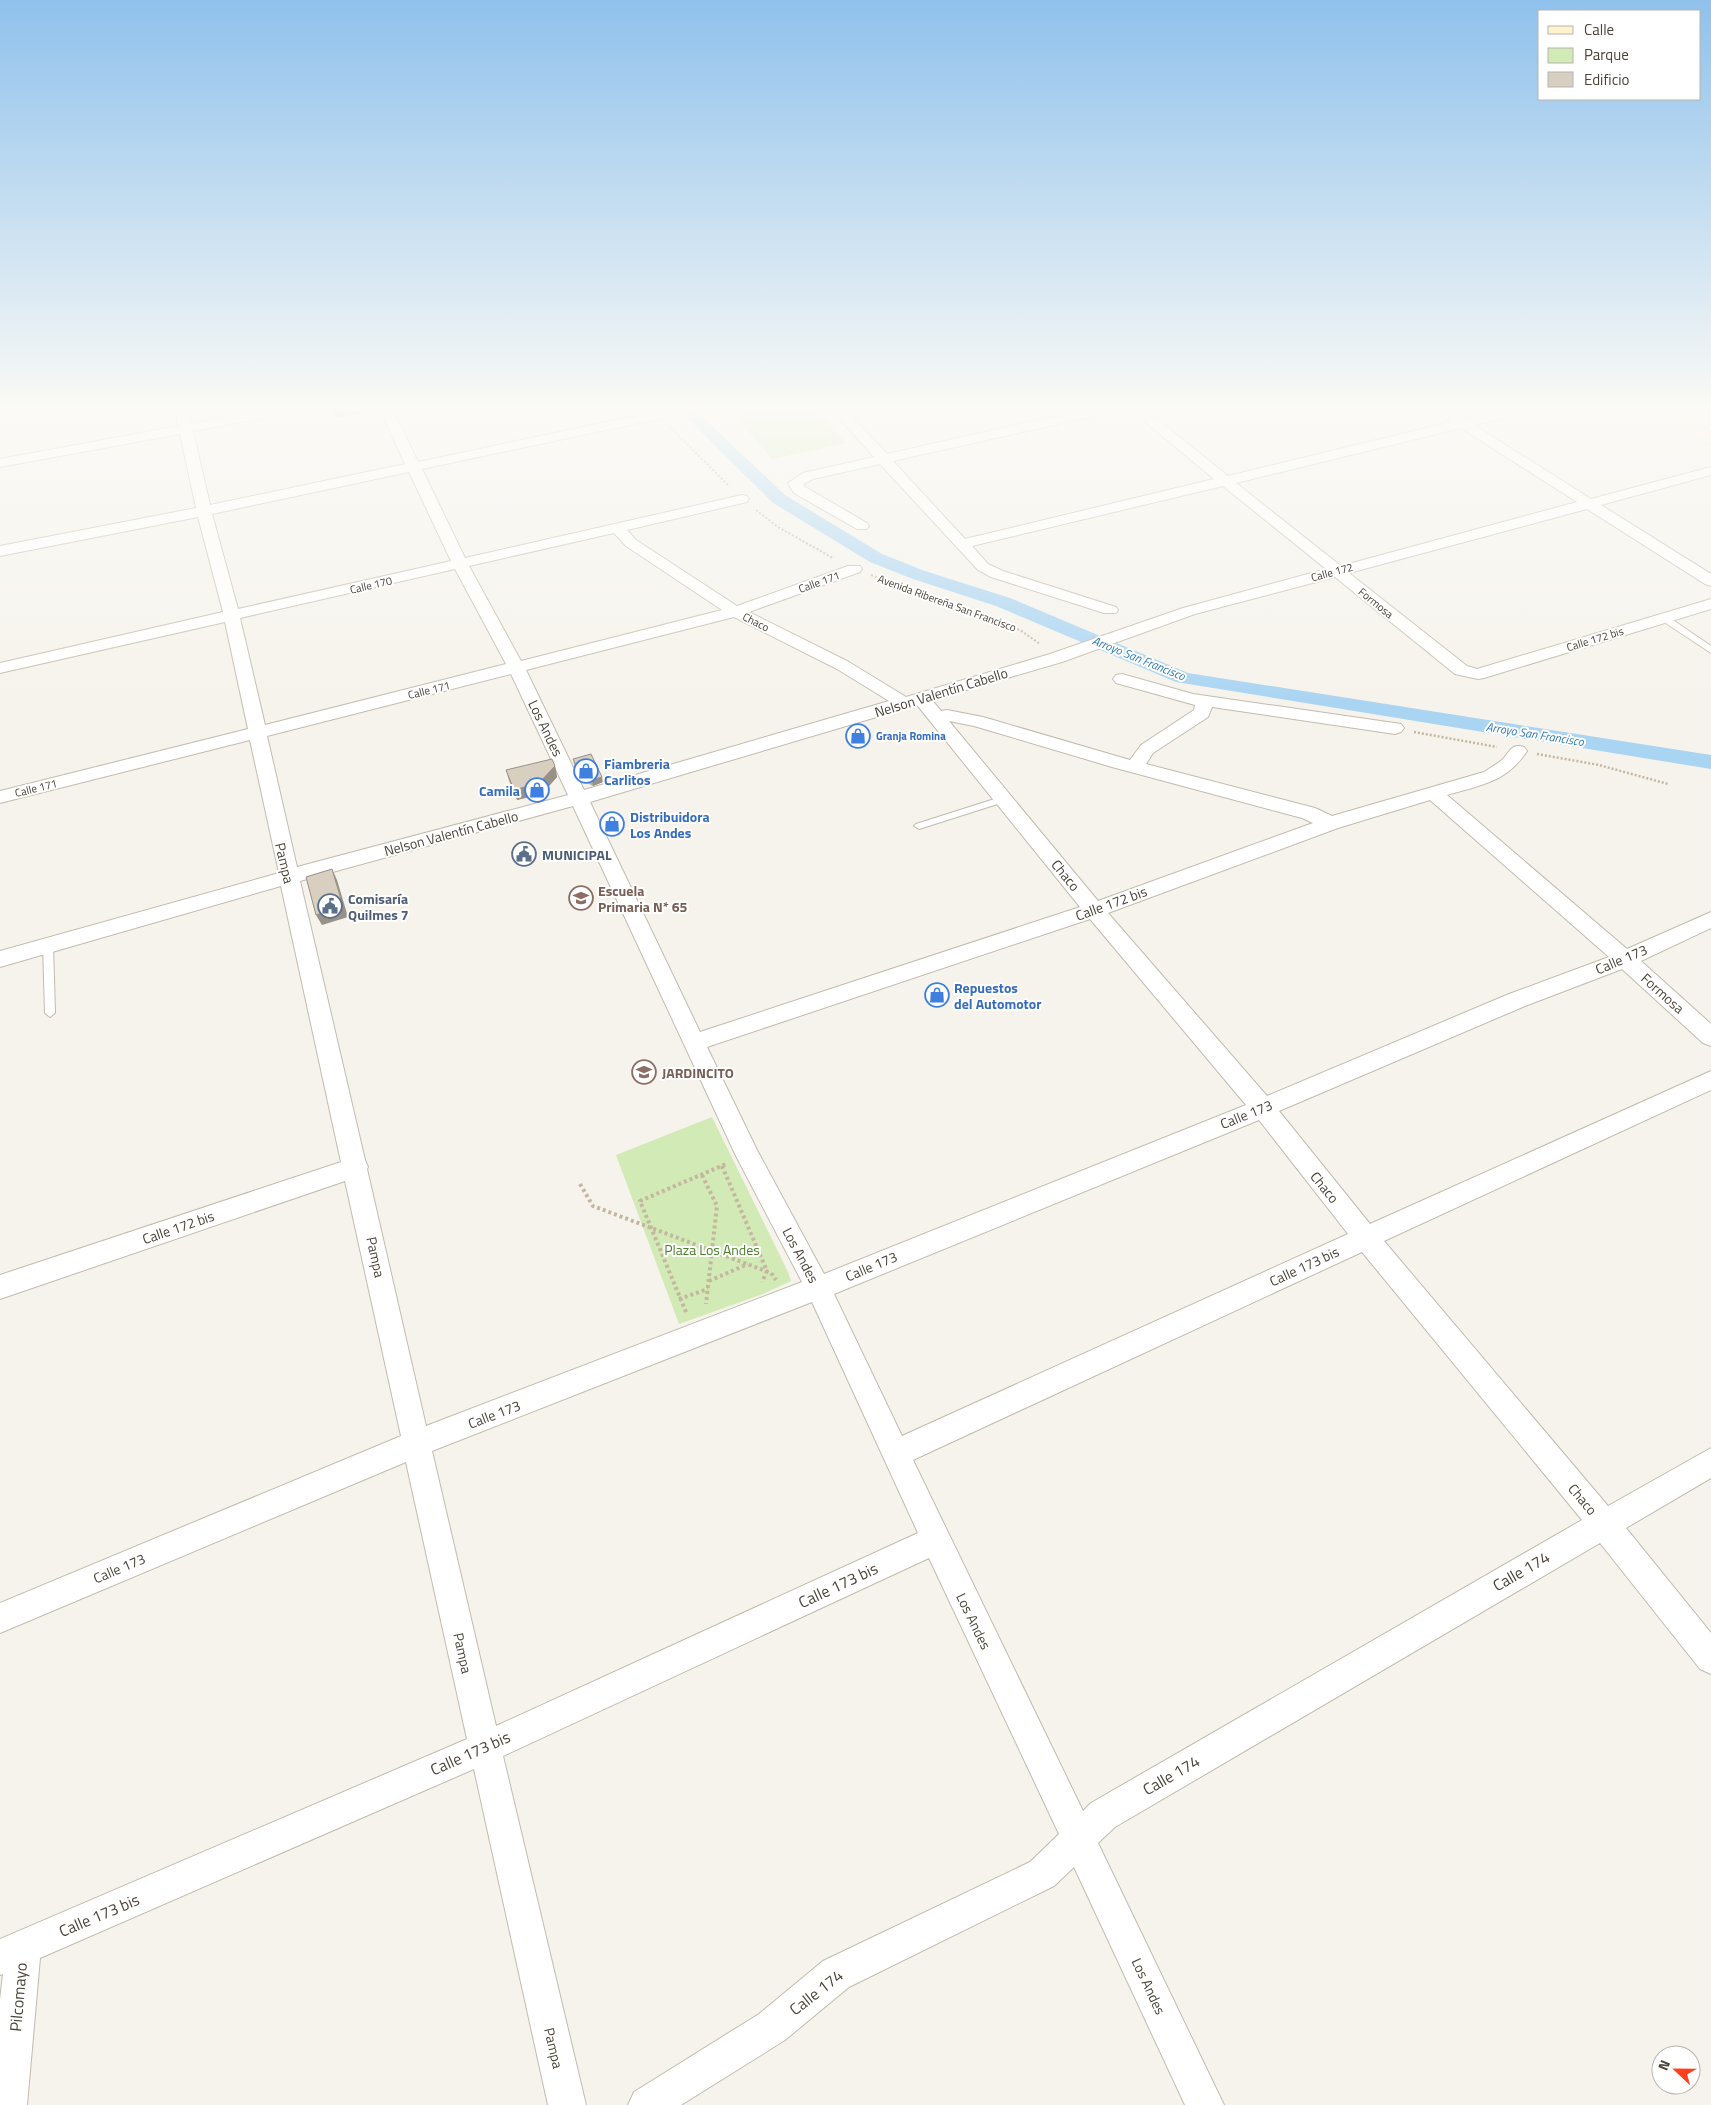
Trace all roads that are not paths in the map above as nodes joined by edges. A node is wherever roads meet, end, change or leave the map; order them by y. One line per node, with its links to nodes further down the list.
1 (217, 508): 10 (street)
2 (433, 508): 15 (street, Los Andes)
3 (703, 508): 12 (street, Calle 170)
4 (831, 508): 11 (street)
5 (929, 508): 13 (street)
6 (1110, 508): 13 (street)
7 (1260, 508): 17 (street, Formosa)
8 (1571, 508): 17 (street, Calle 172)
9 (1594, 508): 18 (street)
10 (204, 511): 14 (street); 22 (street, Pampa)
11 (862, 526)
12 (618, 528): 15 (street, Calle 170); 21 (street, Chaco)
13 (963, 544): 20 (street)
14 (0, 551)
15 (460, 564): 22 (street, Calle 170); 27 (street, Los Andes)
16 (854, 569): 21 (street, Calle 171)
17 (1336, 571): 24 (street, Calle 172); 28 (street, Formosa)
18 (1711, 581)
19 (1711, 604): 23 (street, Calle 172 bis)
20 (1110, 610)
21 (735, 612): 27 (street, Calle 171); 32 (street, Chaco)
22 (232, 617): 26 (street, Calle 170); 35 (street, Pampa)
23 (1664, 618): 25 (lane); 28 (street, Calle 172 bis)
24 (1129, 632): 30 (street, Nelson Valentín Cabello)
25 (1711, 650)
26 (0, 668)
27 (517, 668): 35 (street, Calle 171); 40 (street, Los Andes)
28 (1478, 674)
29 (1122, 680): 31 (street)
30 (921, 698): 32 (street, Nelson Valentín Cabello); 33 (street, Chaco)
31 (1205, 702): 34 (street); 37 (street)
32 (903, 703): 40 (street, Nelson Valentín Cabello)
33 (937, 717): 37 (street); 41 (street, Chaco)
34 (1394, 728)
35 (257, 733): 39 (street, Calle 171); 44 (street, Pampa)
36 (1518, 751): 38 (street, Calle 172 bis)
37 (1135, 767): 42 (street)
38 (1433, 793): 42 (street, Calle 172 bis); 49 (street, Formosa)
39 (0, 797)
40 (580, 798): 44 (street, Nelson Valentín Cabello); 52 (street, Los Andes)
41 (1004, 799): 43 (lane); 45 (street, Chaco)
42 (1331, 823): 45 (street, Calle 172 bis)
43 (919, 826)
44 (288, 877): 47 (street, Nelson Valentín Cabello); 55 (street, Pampa)
45 (1094, 910): 52 (street, Calle 172 bis); 54 (street, Chaco)
46 (1711, 918): 49 (street, Calle 173)
47 (48, 945): 48 (street, Nelson Valentín Cabello); 50 (lane)
48 (0, 959)
49 (1625, 959): 51 (street, Formosa); 54 (street, Calle 173)
50 (50, 1013)
51 (1711, 1037)
52 (694, 1042): 58 (street, Los Andes)
53 (1711, 1080): 56 (street, Calle 173 bis)
54 (1263, 1108): 56 (street, Chaco); 58 (street, Calle 173)
55 (356, 1167): 57 (street, Calle 172 bis); 59 (street, Pampa)
56 (1366, 1238): 60 (street, Calle 173 bis); 62 (street, Chaco)
57 (0, 1287)
58 (818, 1288): 59 (street, Calle 173); 60 (street, Los Andes)
59 (417, 1443): 64 (street, Calle 173); 66 (street, Pampa)
60 (896, 1453): 63 (street, Los Andes)
61 (1711, 1462): 62 (street, Calle 174)
62 (1603, 1523): 65 (street, Chaco); 67 (street, Calle 174)
63 (936, 1540): 66 (street, Calle 173 bis); 67 (street, Los Andes)
64 (0, 1618)
65 (1711, 1658)
66 (484, 1748): 68 (street, Calle 173 bis); 70 (street, Pampa)
67 (1080, 1840): 71 (street, Calle 174); 72 (street, Los Andes)
68 (11, 1952): 69 (street, Pilcomayo)
69 (8, 2105)
70 (567, 2105)
71 (647, 2105)
72 (1204, 2105)

